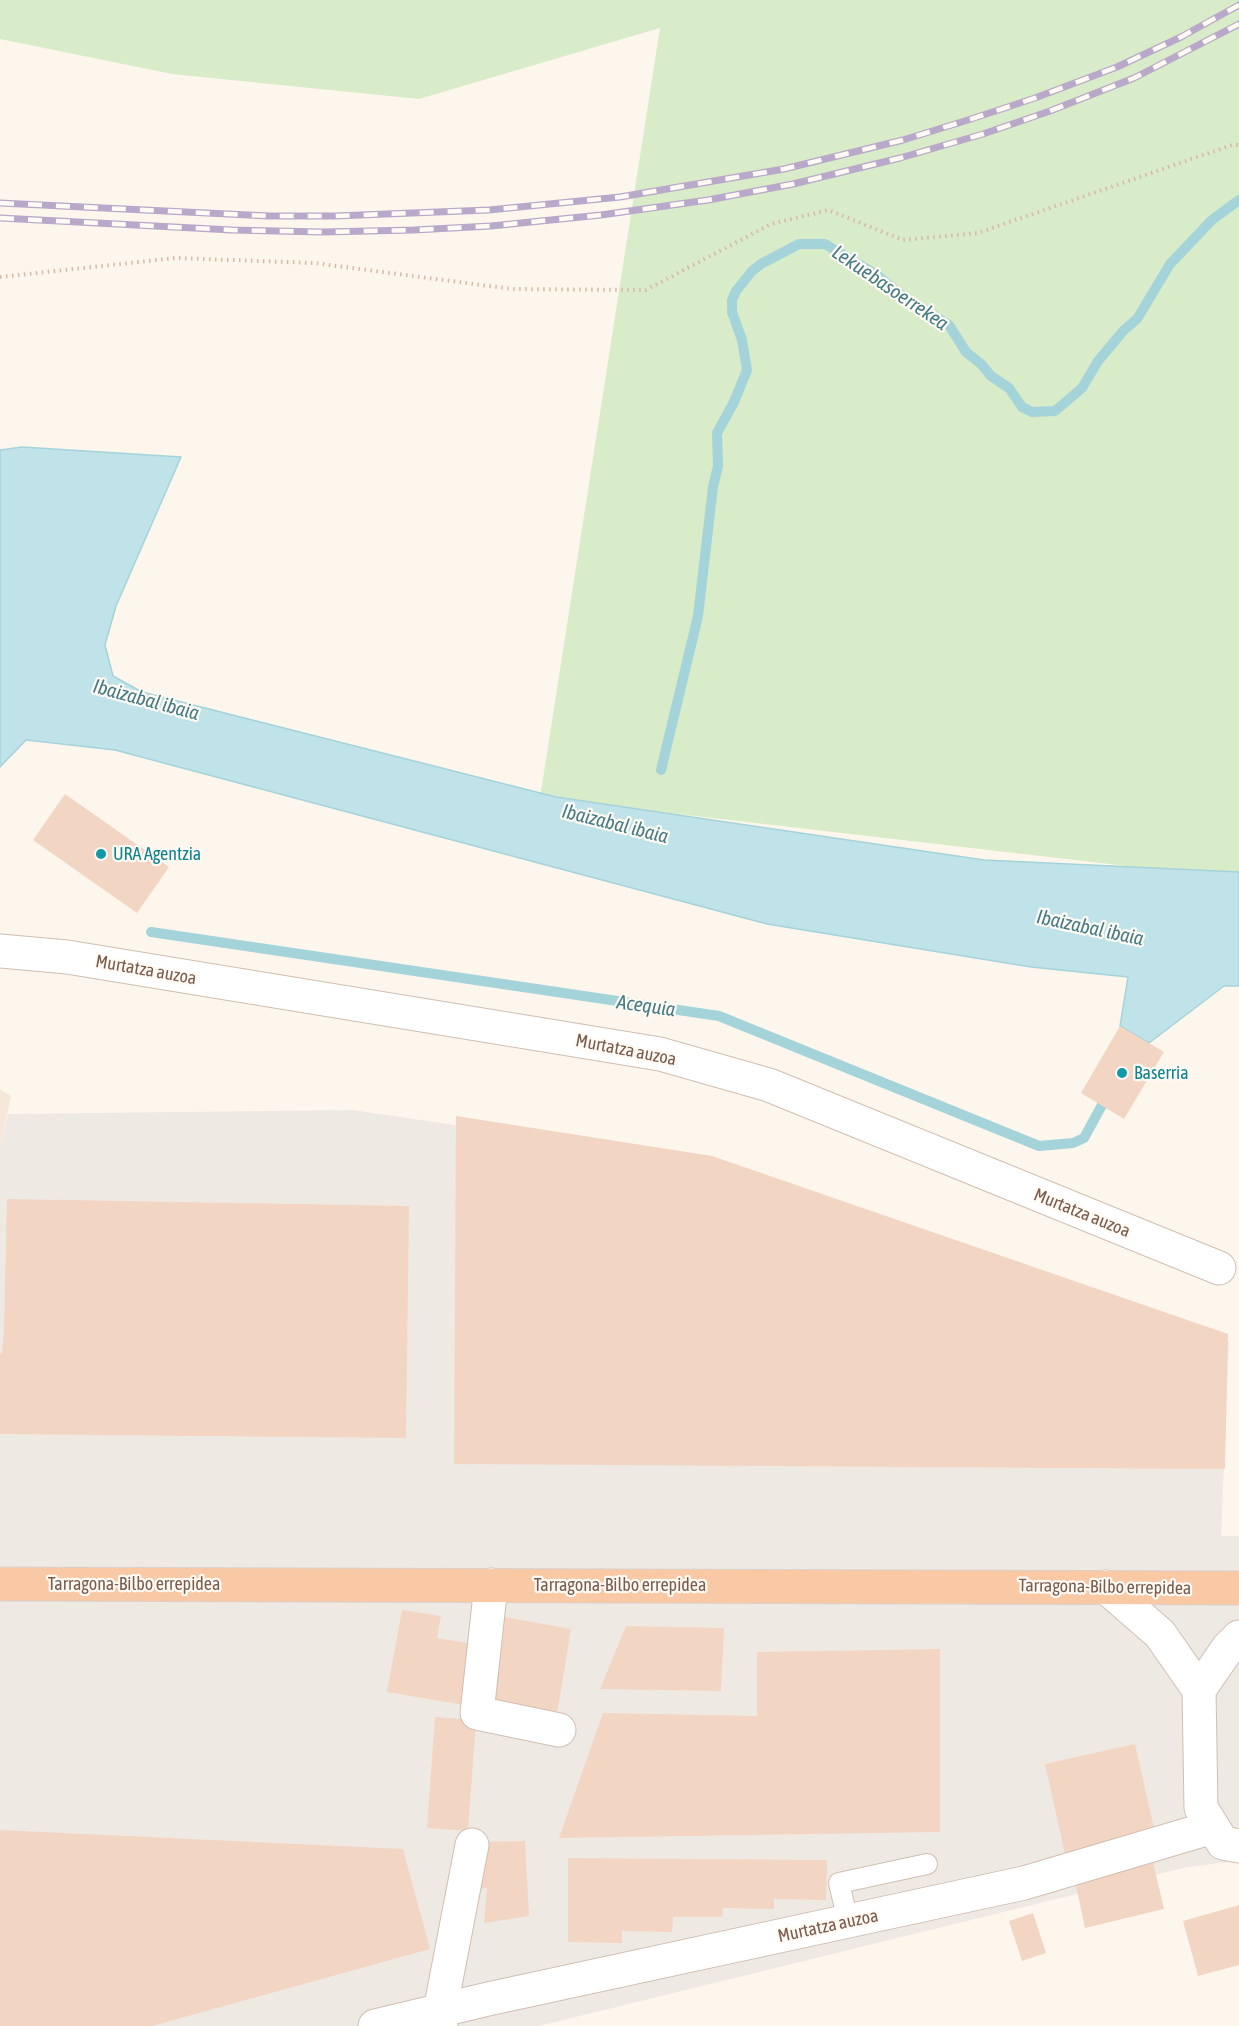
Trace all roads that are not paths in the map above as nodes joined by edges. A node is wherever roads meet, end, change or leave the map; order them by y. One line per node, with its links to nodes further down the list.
1 (0, 951): 2 (street, Murtatza auzoa)
2 (1219, 1268)
3 (0, 1584): 4 (highway, Tarragona-Bilbo errepidea)
4 (491, 1585): 5 (highway, Tarragona-Bilbo errepidea); 9 (street)
5 (1106, 1587): 6 (highway, Tarragona-Bilbo errepidea); 8 (street)
6 (1239, 1588)
7 (1239, 1637): 8 (street)
8 (1199, 1690): 10 (street)
9 (559, 1730)
10 (1213, 1827): 12 (street); 14 (street, Murtatza auzoa)
11 (472, 1845): 15 (street)
12 (1239, 1846)
13 (927, 1864): 14 (lane)
14 (848, 1921): 15 (street, Murtatza auzoa)
15 (440, 2018): 16 (street, Murtatza auzoa)
16 (375, 2026)

